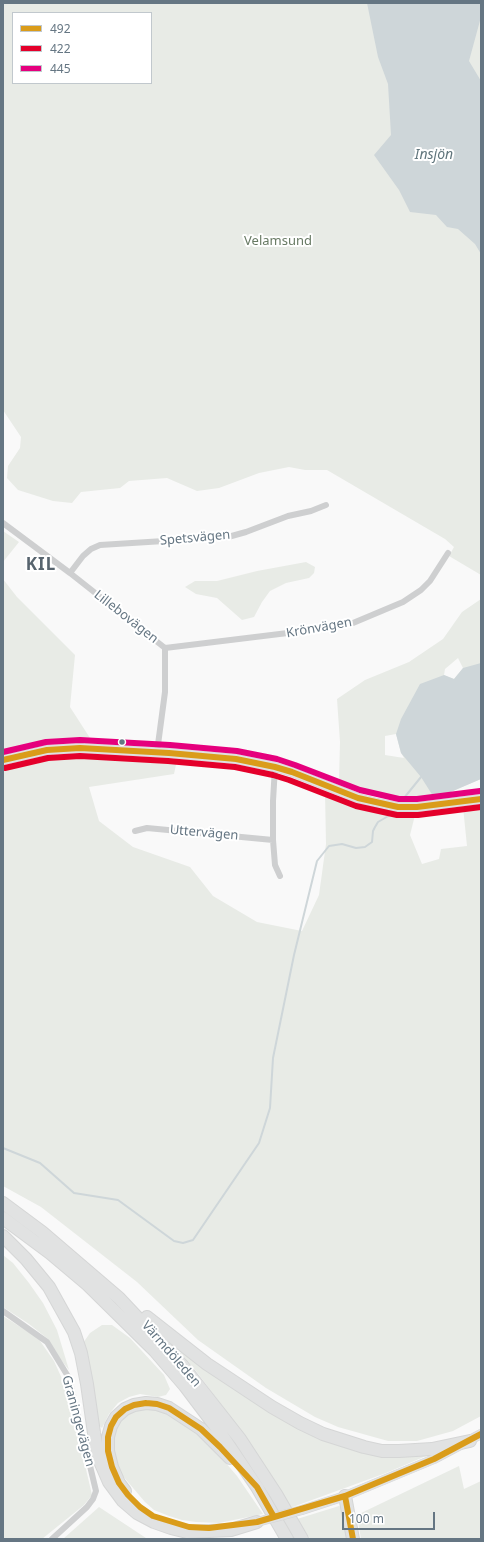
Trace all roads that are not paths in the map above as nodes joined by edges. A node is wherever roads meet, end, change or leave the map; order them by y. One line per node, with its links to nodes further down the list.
1 (326, 505): 4 (street, Spetsvägen)
2 (3, 523): 4 (street, Lillebovägen)
3 (448, 553): 5 (street, Krönvägen)
4 (70, 573): 5 (street, Lillebovägen)
5 (165, 648): 6 (street, Lillebovägen)
6 (157, 752): 7 (main road); 8 (main road)
7 (3, 760)
8 (275, 767): 9 (main road); 11 (street)
9 (481, 799)
10 (135, 831): 11 (street, Uttervägen)
11 (273, 840): 12 (street)
12 (280, 876)
13 (3, 1203): 16 (highway, Värmdöleden)
14 (3, 1218): 20 (highway, Värmdöleden)
15 (3, 1236): 22 (highway)
16 (84, 1266): 19 (highway); 25 (highway, Värmdöleden)
17 (3, 1311): 23 (street, Graningevägen)
18 (481, 1434): 19 (main road)
19 (470, 1441): 21 (main road)
20 (257, 1487): 22 (highway); 24 (highway, Värmdöleden)
21 (345, 1496): 22 (main road, bridge); 26 (highway)
22 (257, 1522)
23 (52, 1539)
24 (287, 1539)
25 (302, 1539)
26 (353, 1539)

